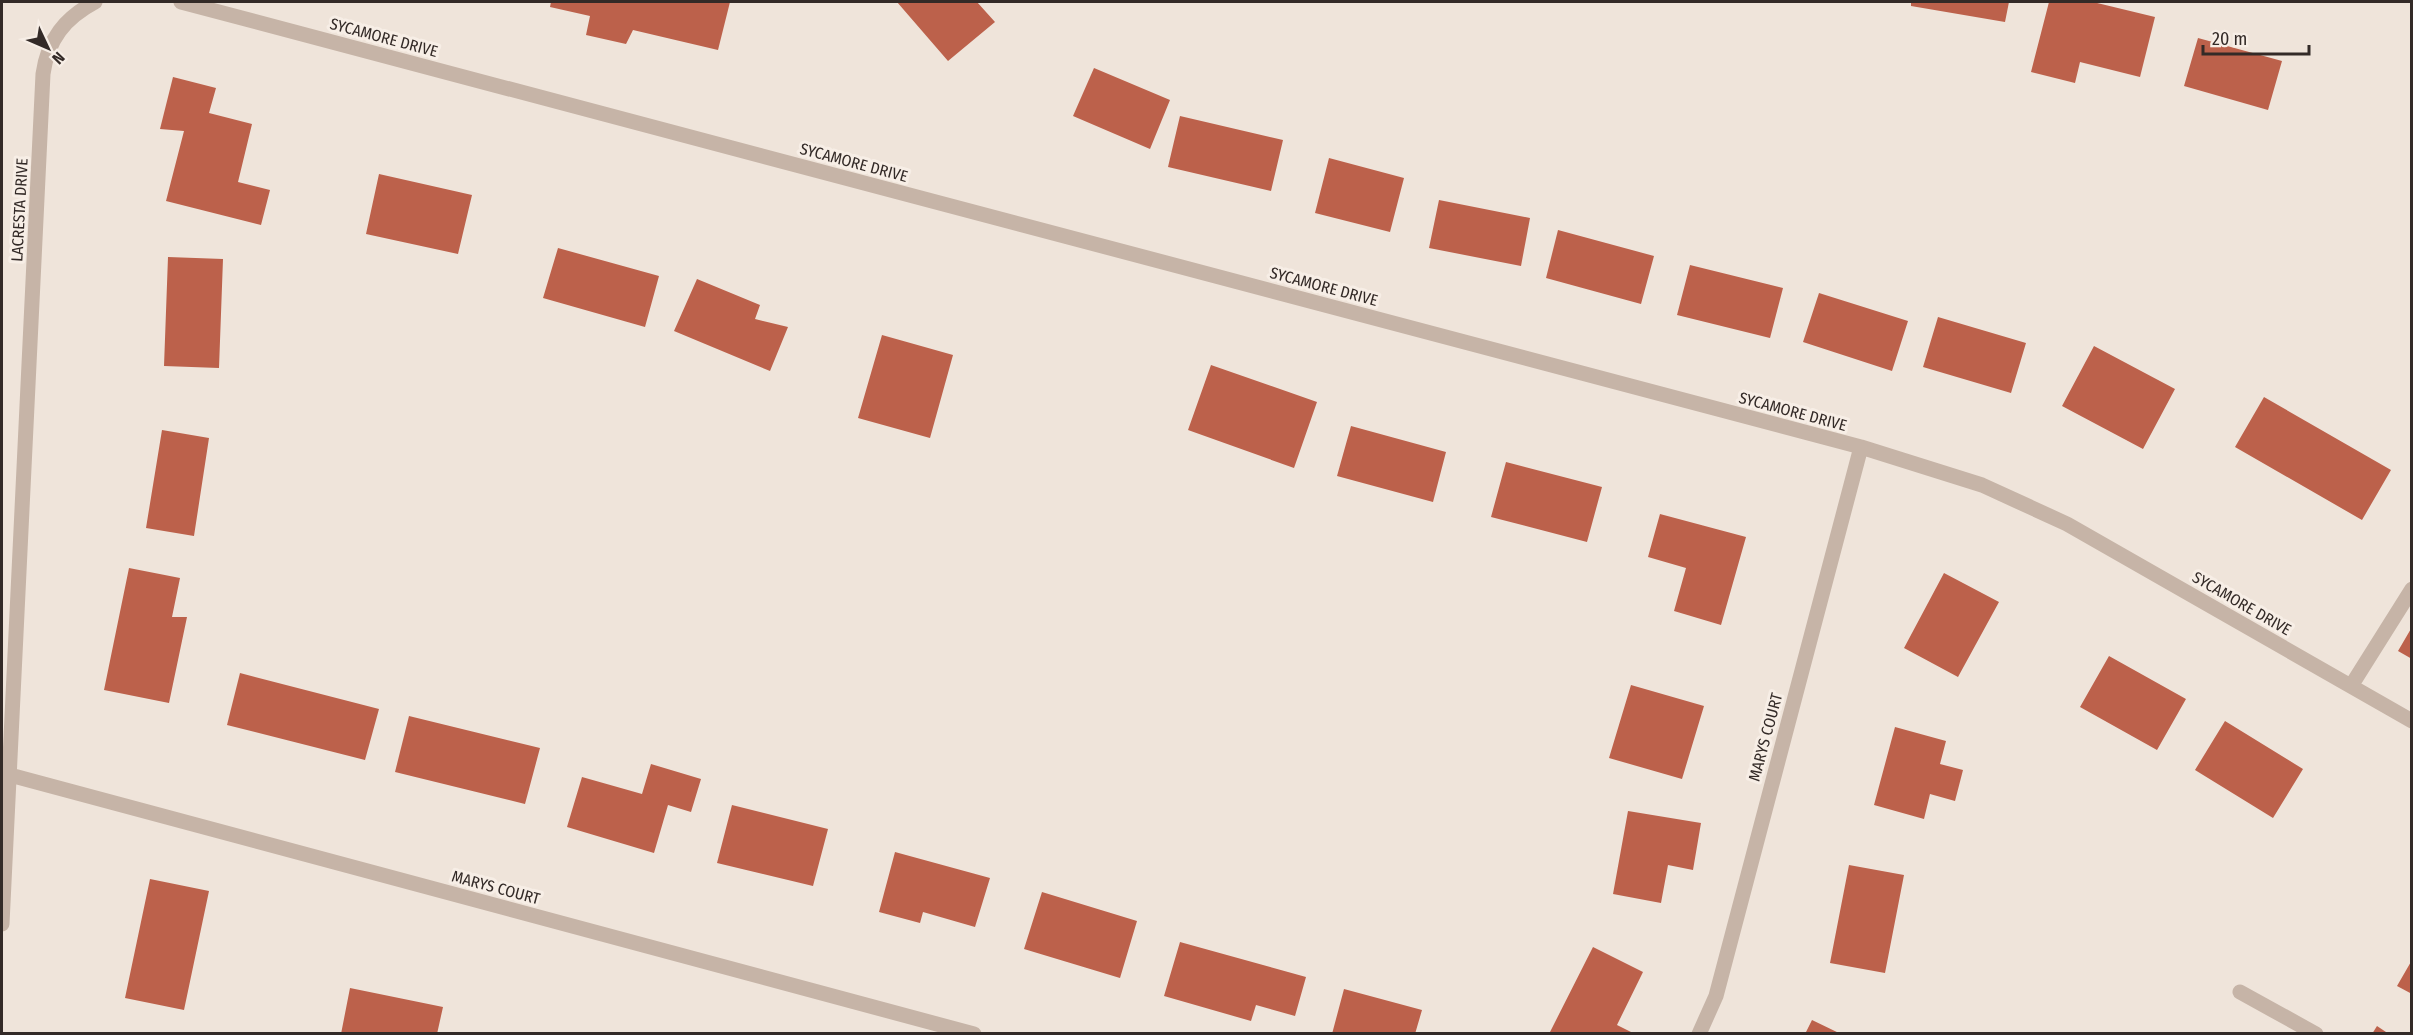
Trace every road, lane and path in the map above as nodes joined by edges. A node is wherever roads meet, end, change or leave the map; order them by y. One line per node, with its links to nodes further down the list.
1 (95, 2): 7 (street, LACRESTA DRIVE)
2 (181, 2): 3 (street, SYCAMORE DRIVE)
3 (1861, 447): 5 (street, SYCAMORE DRIVE); 11 (street, MARYS COURT)
4 (2412, 589): 5 (street)
5 (2351, 686): 6 (street, SYCAMORE DRIVE)
6 (2412, 721)
7 (10, 775): 8 (street, LACRESTA DRIVE); 10 (street, MARYS COURT)
8 (2, 924)
9 (2240, 992): 12 (street)
10 (974, 1034)
11 (1699, 1034)
12 (2316, 1034)

